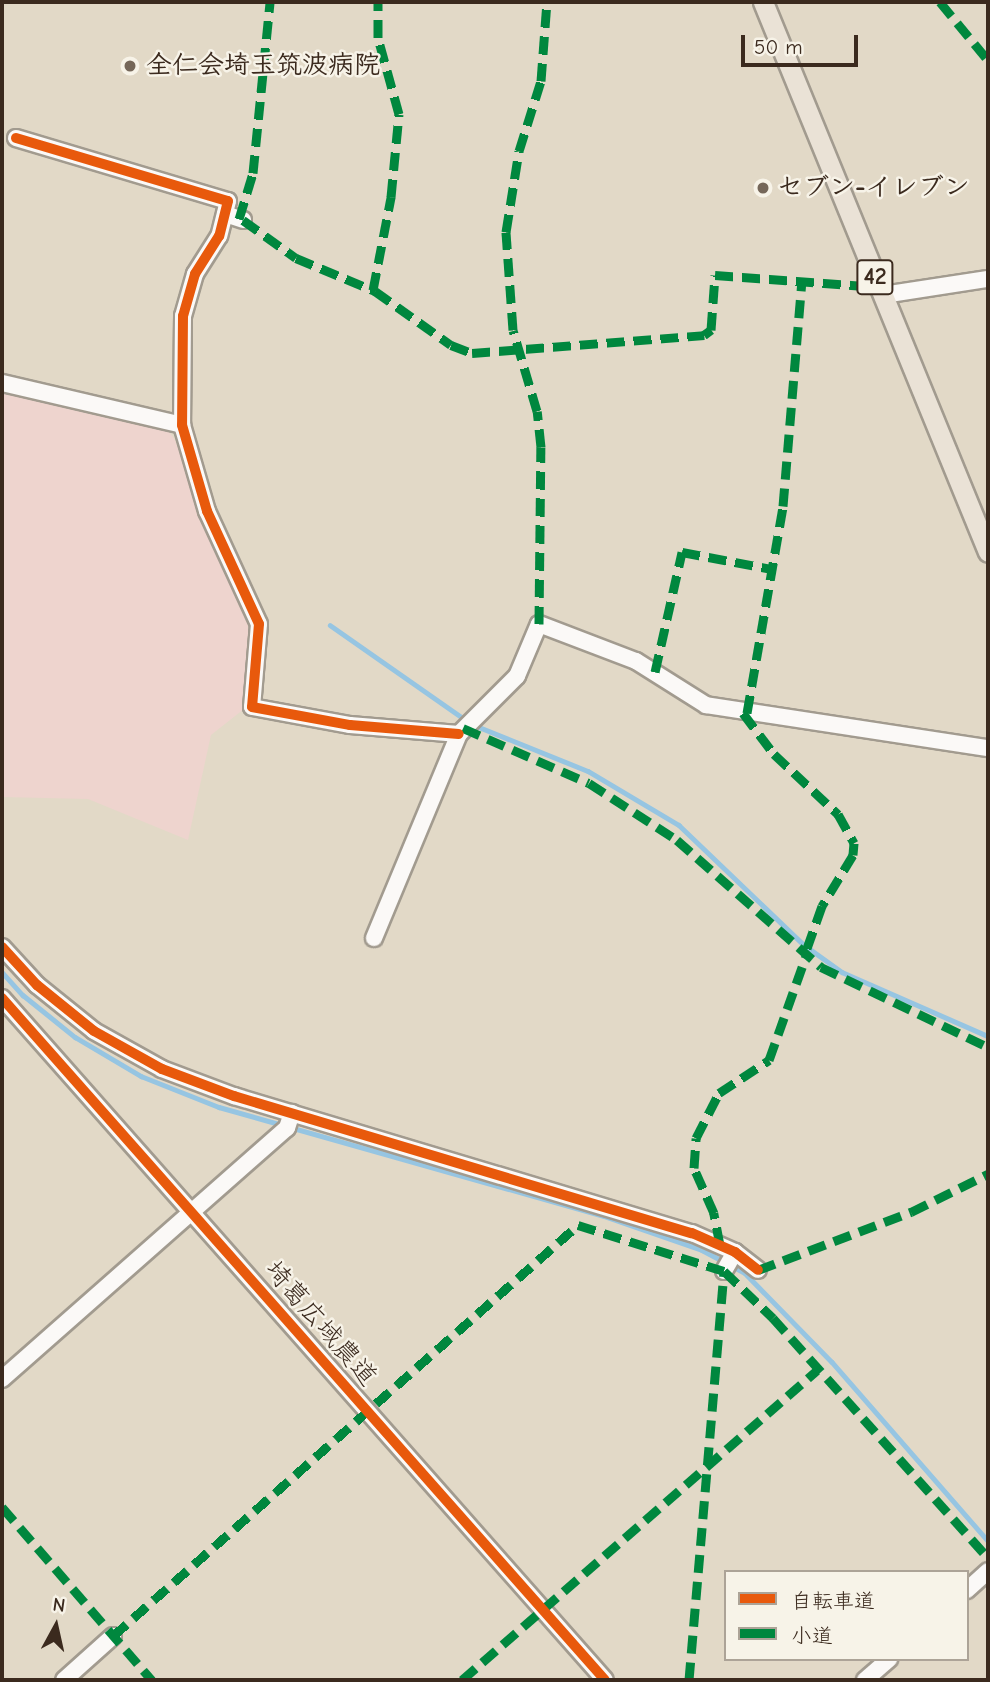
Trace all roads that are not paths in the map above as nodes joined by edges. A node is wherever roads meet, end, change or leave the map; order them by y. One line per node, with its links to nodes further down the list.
1 (763, 2): 6 (main road, 42)
2 (16, 138): 3 (street)
3 (225, 214): 4 (street); 8 (street)
4 (243, 220)
5 (988, 279): 6 (street)
6 (883, 295): 9 (main road, 42)
7 (2, 383): 8 (street)
8 (182, 425): 10 (street)
9 (988, 552)
10 (466, 726): 11 (street); 12 (street)
11 (988, 748)
12 (374, 938)
13 (2, 947): 15 (street)
14 (2, 998): 16 (street, 埼葛広域農道)
15 (290, 1121): 16 (street); 17 (street)
16 (192, 1212): 20 (street); 26 (street, 埼葛広域農道)
17 (735, 1252): 18 (street); 19 (street)
18 (724, 1270)
19 (758, 1270)
20 (2, 1379)
21 (988, 1571): 22 (street)
22 (969, 1588)
23 (113, 1636): 25 (street)
24 (887, 1661): 27 (street)
25 (64, 1680)
26 (605, 1680)
27 (865, 1680)

